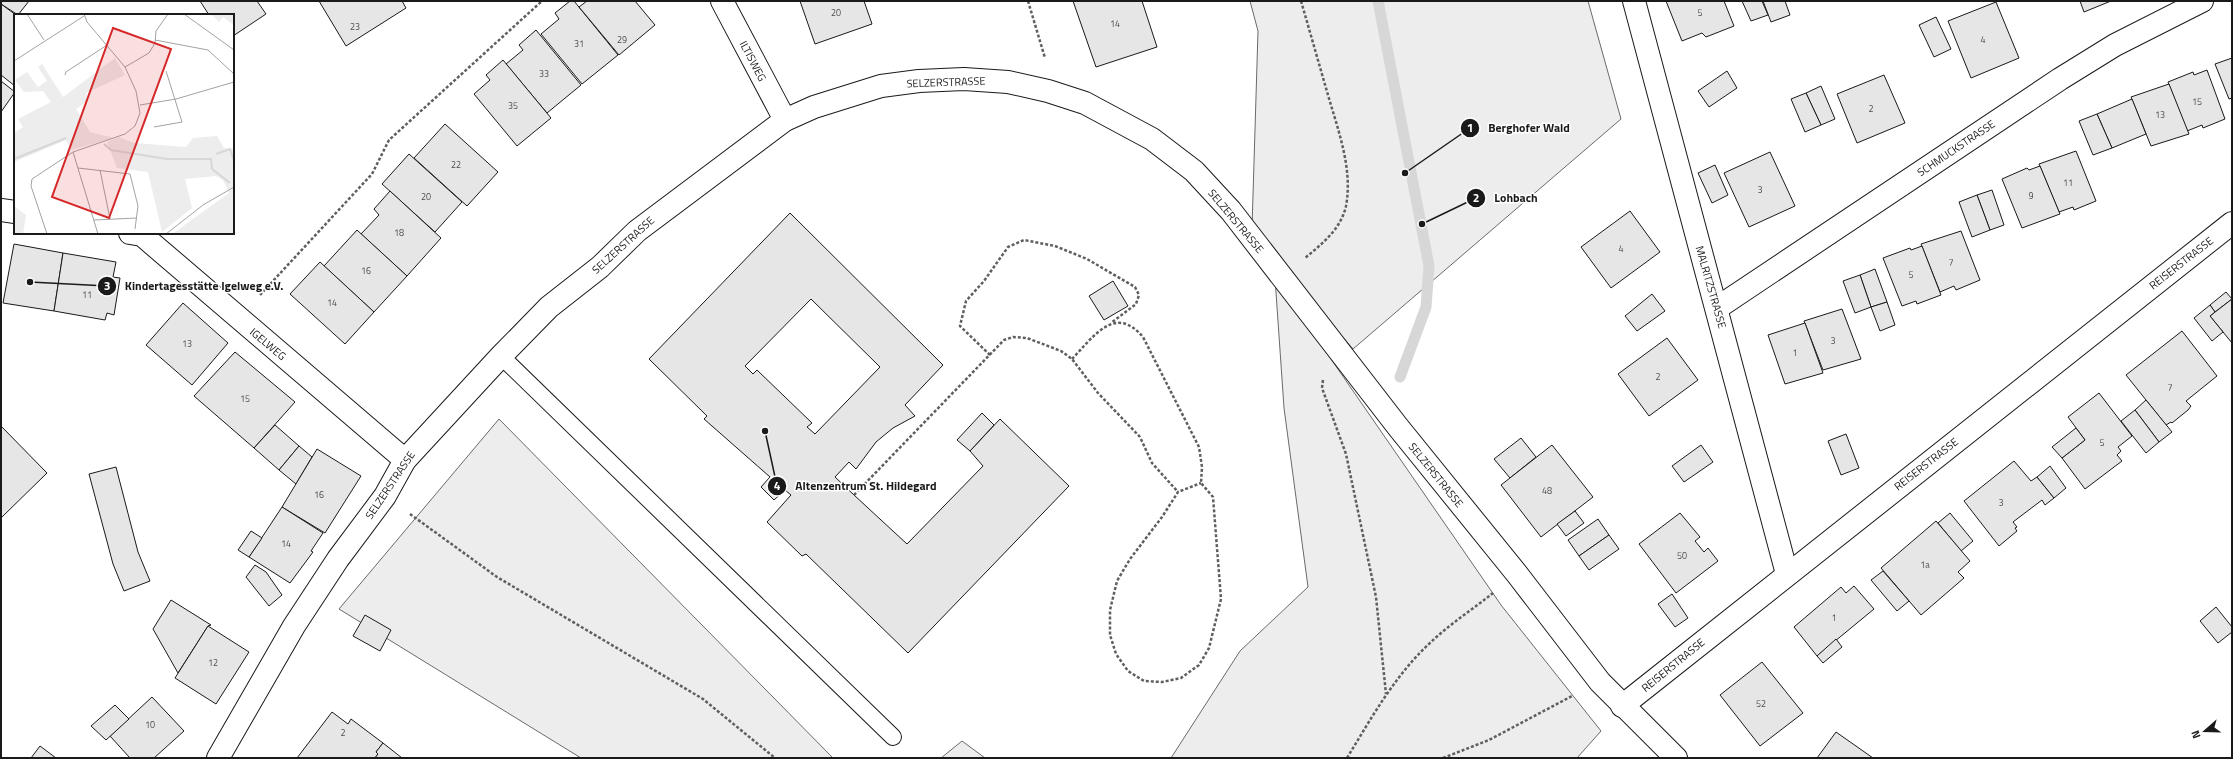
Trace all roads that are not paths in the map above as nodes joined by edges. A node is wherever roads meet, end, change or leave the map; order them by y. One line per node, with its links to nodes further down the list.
1 (722, 1): 4 (street, ILTISWEG)
2 (1634, 1): 9 (street, MALRITZSTRASSE)
3 (2202, 1): 9 (street, SCHMUCKSTRASSE)
4 (785, 120): 10 (street, SELZERSTRASSE); 13 (street, SELZERSTRASSE)
5 (1, 210): 6 (street)
6 (14, 212)
7 (2232, 223): 12 (street, REISERSTRASSE)
8 (136, 234): 11 (street, IGELWEG)
9 (1717, 308): 12 (street, MALRITZSTRASSE)
10 (501, 356): 11 (street, SELZERSTRASSE); 14 (lane)
11 (405, 460): 15 (street, SELZERSTRASSE)
12 (1787, 574): 13 (street, REISERSTRASSE)
13 (1622, 706): 16 (street, SELZERSTRASSE)
14 (894, 736)
15 (220, 757)
16 (1676, 758)

